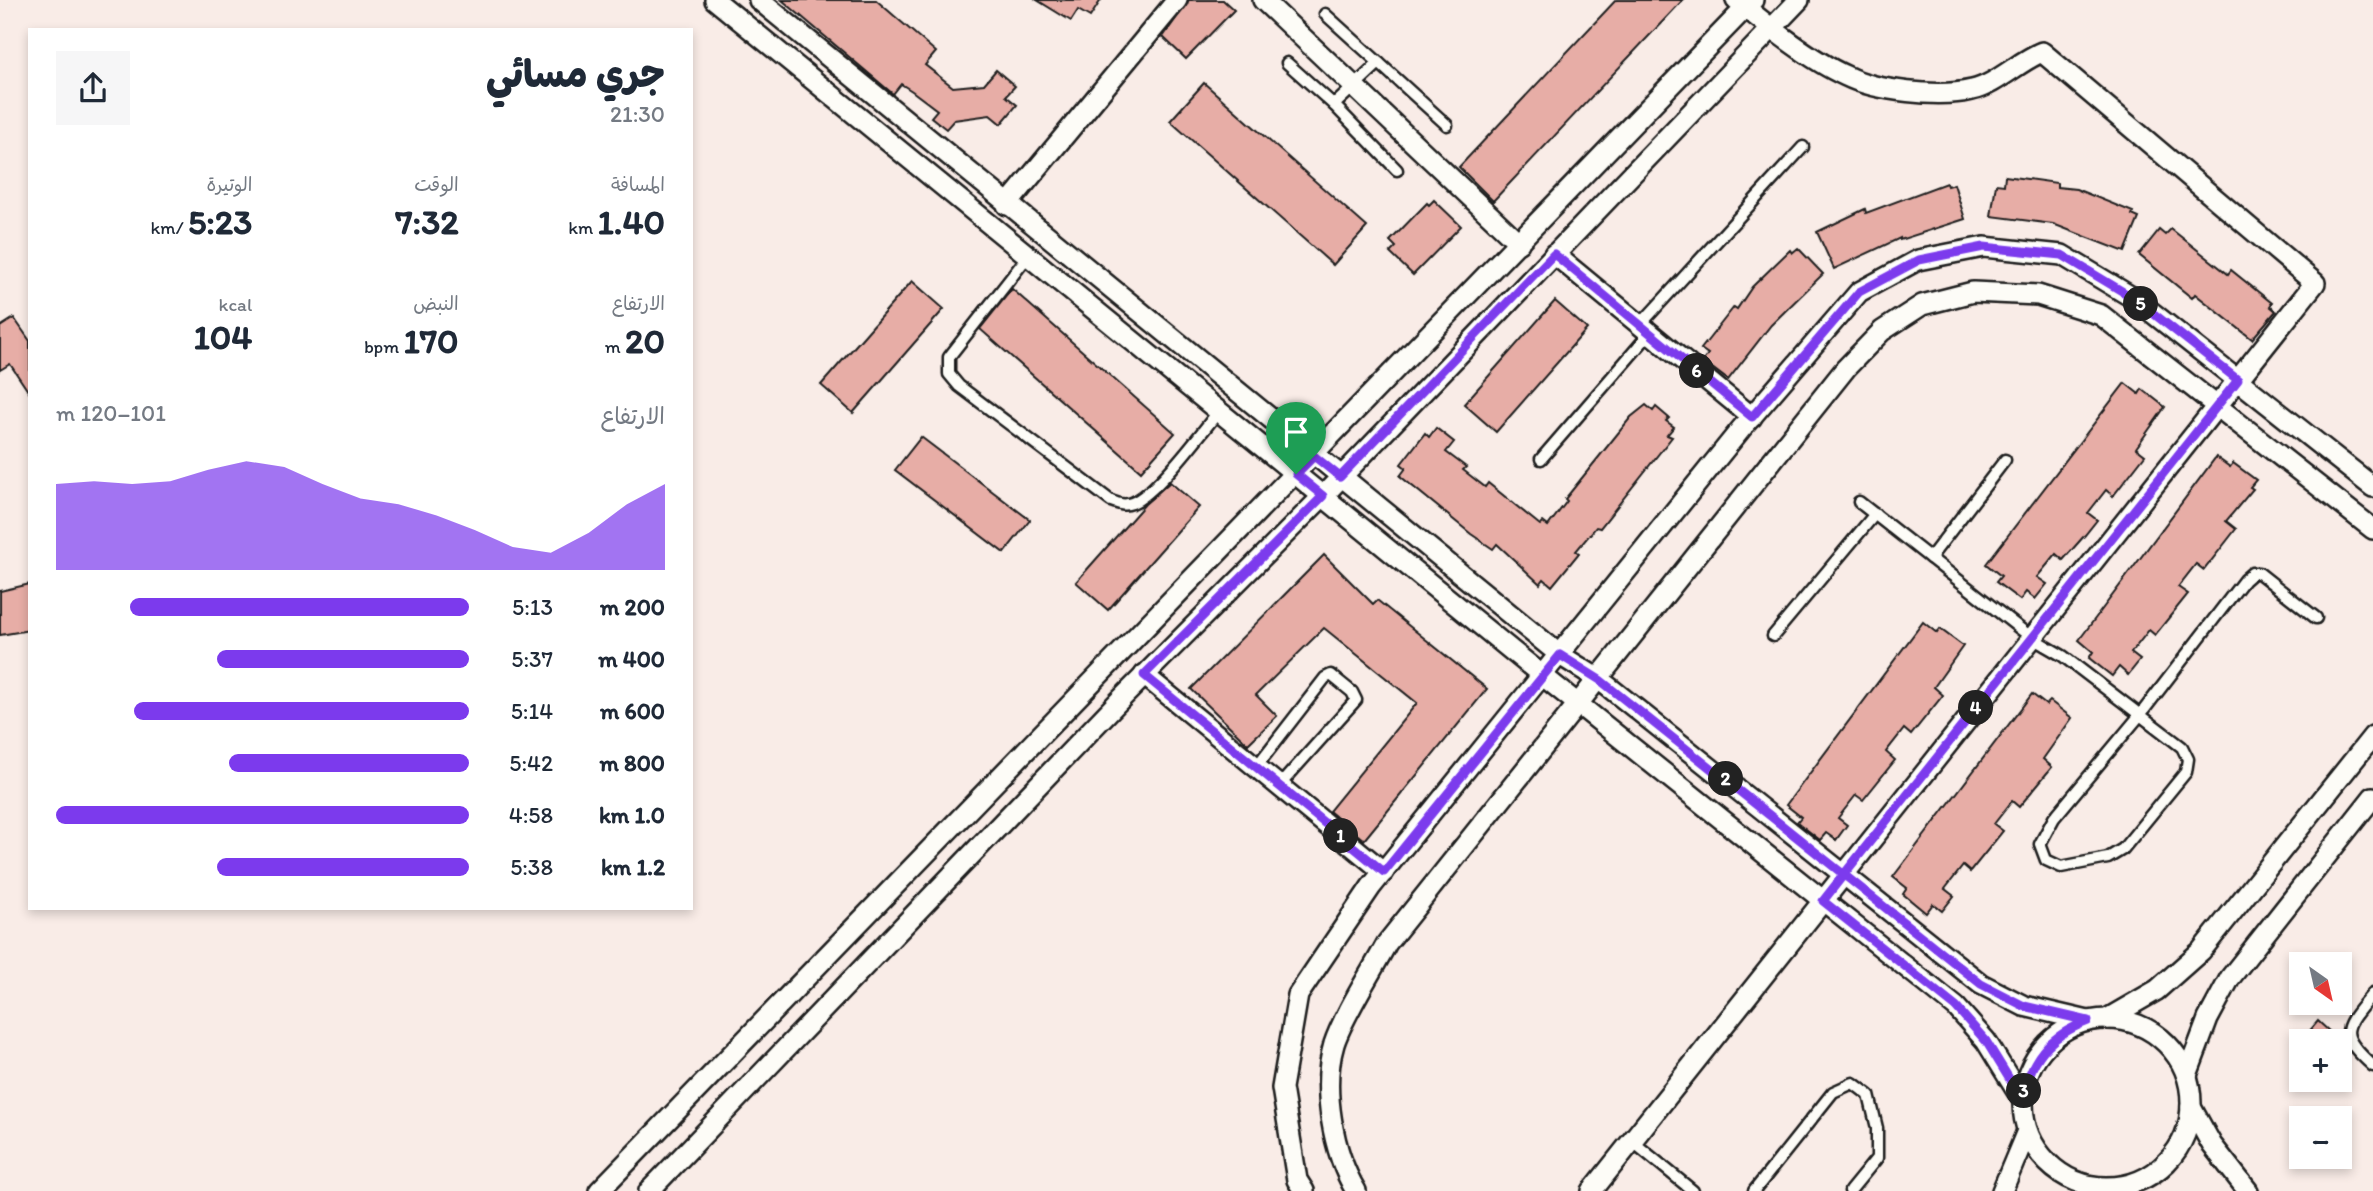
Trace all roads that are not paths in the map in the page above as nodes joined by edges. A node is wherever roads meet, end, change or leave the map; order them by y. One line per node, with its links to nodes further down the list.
1 (715, 0): 19 (street)
2 (759, 0): 16 (street)
3 (1177, 0): 16 (street)
4 (1263, 0): 11 (street)
5 (1800, 0): 8 (street)
6 (1745, 3): 8 (street); 17 (street)
7 (1325, 14): 9 (lane)
8 (1772, 28): 18 (street); 21 (street)
9 (1379, 62): 11 (lane); 13 (lane)
10 (1287, 63): 12 (lane)
11 (1353, 85): 12 (lane); 17 (street)
12 (1335, 105): 15 (lane)
13 (1447, 125)
14 (1803, 147): 20 (lane)
15 (1397, 170)
16 (1006, 205): 25 (street)
17 (1519, 243): 25 (street)
18 (1554, 254): 20 (street); 29 (street)
19 (1028, 256): 23 (street); 23 (lane)
20 (1645, 329): 24 (street); 26 (lane)
21 (2238, 380): 22 (street); 24 (street); 30 (street)
22 (2217, 406): 34 (street); 38 (street); 42 (street)
23 (1219, 411): 28 (street)
24 (1752, 417): 39 (street)
25 (1314, 456): 28 (street); 29 (street)
26 (1541, 459)
27 (2005, 460): 35 (lane)
28 (1296, 474): 31 (street); 62 (street)
29 (1340, 477): 31 (street); 39 (street)
30 (2373, 487)
31 (1323, 496): 40 (street); 41 (street)
32 (1858, 502): 33 (lane)
33 (1875, 514): 35 (lane); 37 (lane)
34 (2373, 529)
35 (1930, 558): 38 (lane)
36 (2316, 618): 44 (lane)
37 (1773, 636)
38 (2032, 638): 44 (lane); 50 (street)
39 (1560, 655): 41 (street); 42 (street)
40 (1144, 675): 46 (street); 63 (street)
41 (1543, 676): 43 (street); 49 (street)
42 (1600, 680): 43 (street); 50 (street)
43 (1580, 705): 51 (street); 65 (street)
44 (2140, 715): 44 (lane)
45 (2373, 736): 53 (street)
46 (1256, 767): 47 (street); 47 (lane)
47 (1279, 786): 49 (street)
48 (2373, 797): 55 (street)
49 (1384, 872): 64 (street)
50 (1845, 873): 51 (street); 53 (street)
51 (1823, 901): 56 (street); 59 (street)
52 (2373, 993): 54 (lane)
53 (2097, 1020): 55 (street); 56 (street)
54 (2373, 1066)
55 (2187, 1075): 57 (street)
56 (2023, 1101): 58 (street)
57 (2191, 1107): 60 (street); 72 (street)
58 (2027, 1131): 61 (street); 70 (street)
59 (1632, 1141): 66 (street); 67 (lane)
60 (2129, 1184): 61 (street); 71 (street)
61 (2090, 1189)
62 (599, 1191)
63 (649, 1191)
64 (1304, 1191)
65 (1356, 1191)
66 (1592, 1191)
67 (1693, 1191)
68 (1754, 1191): 69 (lane)
69 (1850, 1191)
70 (2002, 1191)
71 (2150, 1191)
72 (2248, 1191)

